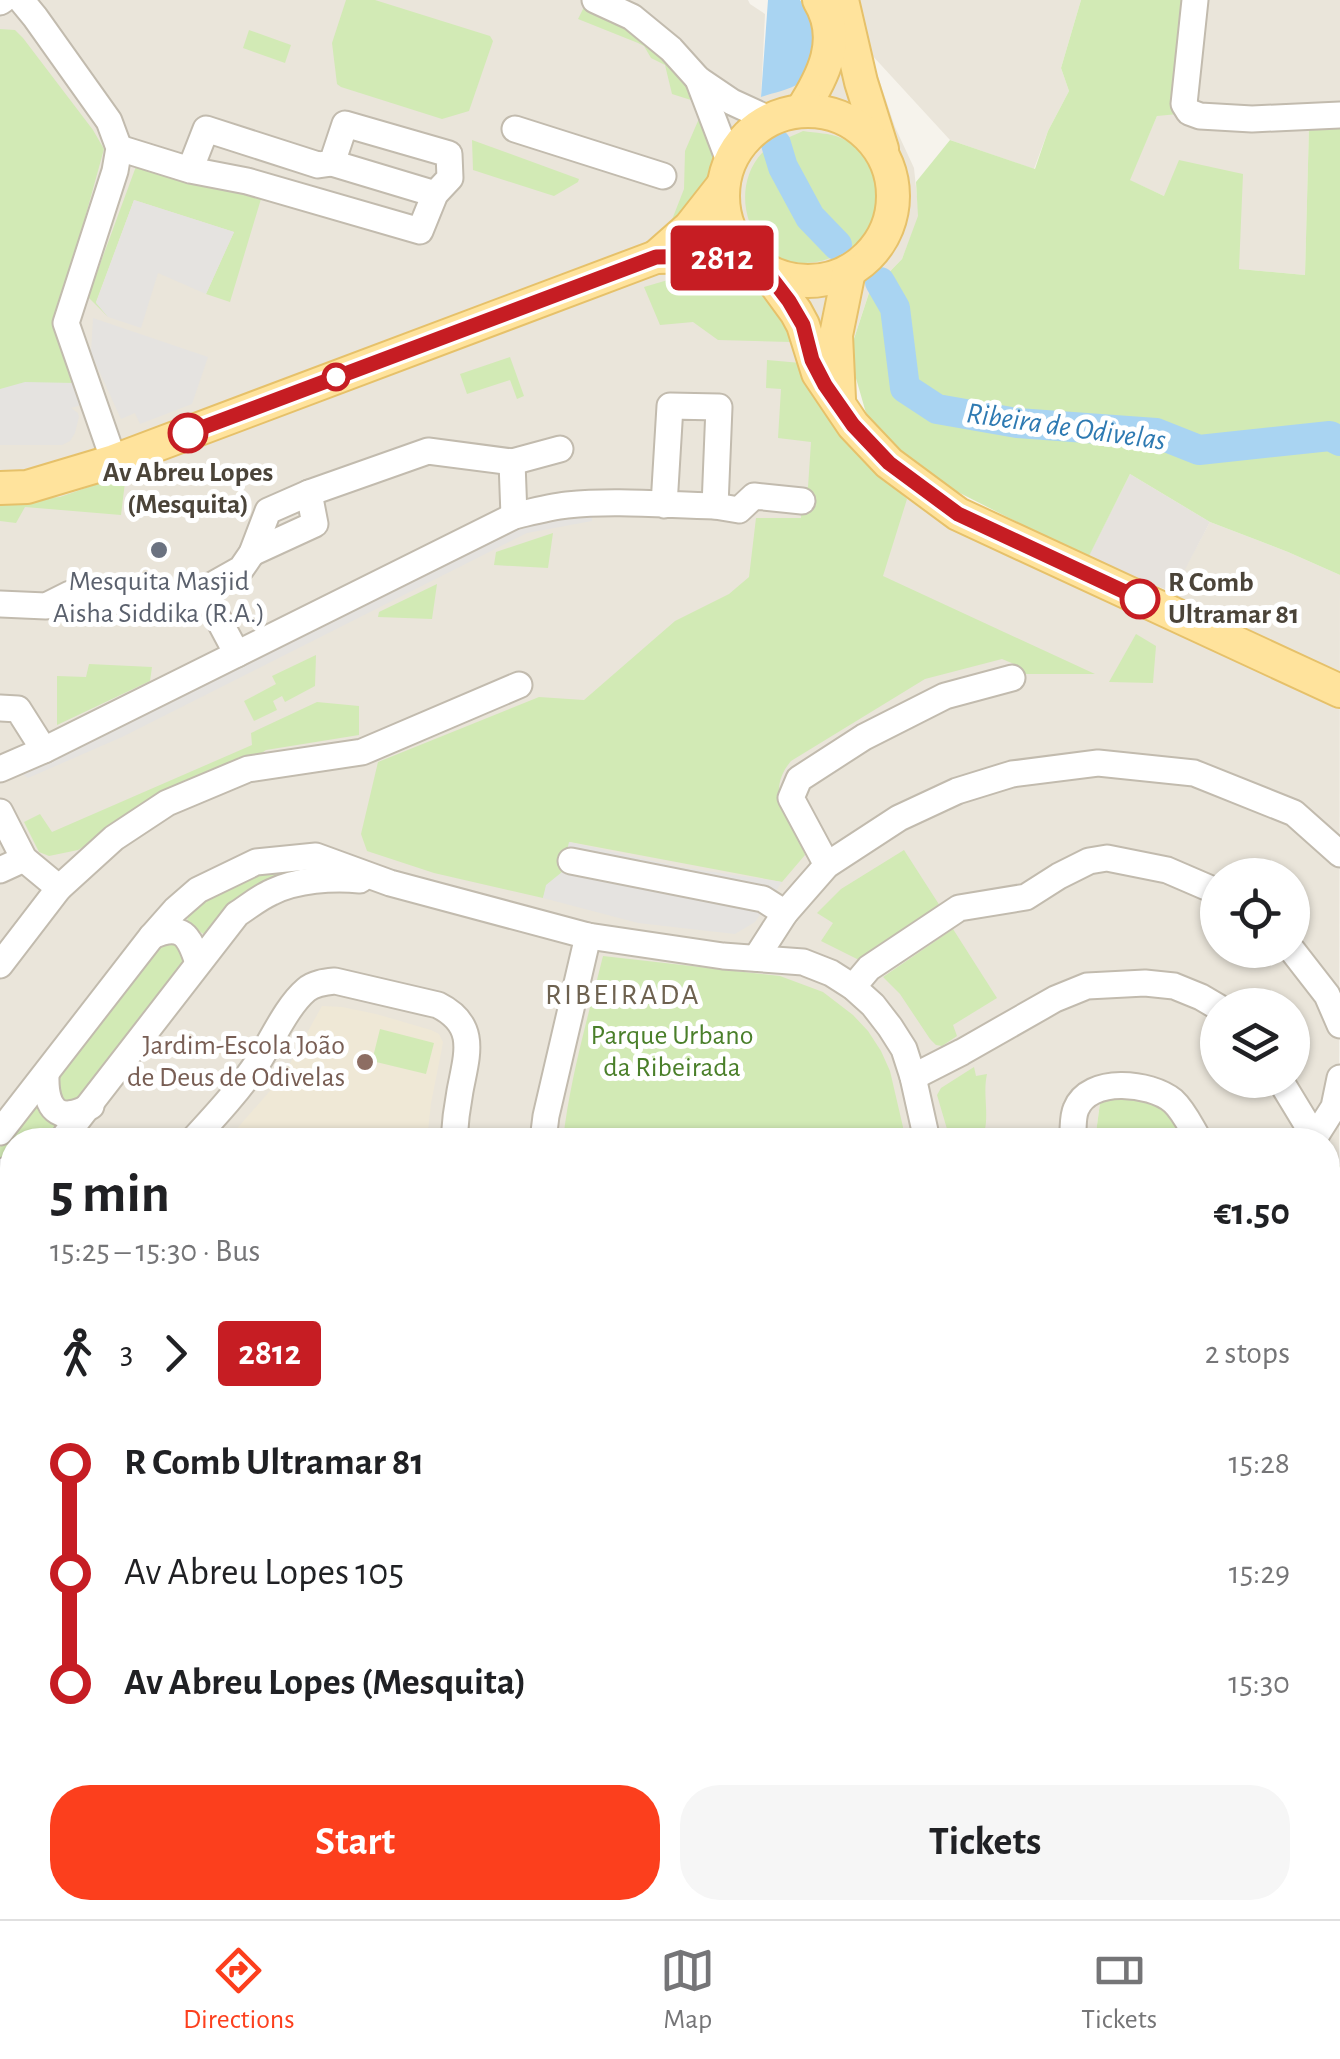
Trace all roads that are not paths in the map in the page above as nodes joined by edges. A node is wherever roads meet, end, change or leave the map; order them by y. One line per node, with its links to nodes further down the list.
1 (21, 0): 12 (street)
2 (596, 0): 7 (street)
3 (819, 0): 6 (main road)
4 (842, 0): 6 (main road)
5 (1195, 0): 8 (street)
6 (841, 62): 9 (main road); 13 (main road)
7 (698, 79): 9 (street); 16 (street)
8 (1340, 115)
9 (786, 116): 13 (main road); 16 (main road)
10 (516, 129): 17 (street)
11 (258, 144): 14 (street); 15 (street); 18 (street)
12 (119, 148): 15 (street); 25 (street)
13 (885, 158): 22 (main road)
14 (332, 163): 19 (street); 19 (street)
15 (190, 170): 18 (street)
16 (726, 175): 20 (main road); 21 (main road)
17 (663, 176)
18 (247, 181): 19 (street)
19 (434, 194)
20 (656, 257): 21 (main road); 25 (main road)
21 (760, 266): 22 (main road); 23 (main road)
22 (849, 271): 23 (main road)
23 (840, 404): 37 (main road)
24 (560, 449): 26 (street)
25 (114, 461): 27 (main road)
26 (512, 462): 31 (street); 32 (street)
27 (0, 488)
28 (715, 500): 29 (street); 30 (street); 30 (street)
29 (802, 501)
30 (664, 505): 31 (street)
31 (514, 516): 34 (street)
32 (204, 592): 33 (street); 34 (street)
33 (0, 604)
34 (238, 654): 39 (street)
35 (1012, 678): 45 (street)
36 (519, 685): 48 (street)
37 (1340, 691)
38 (0, 708): 39 (street)
39 (44, 750): 40 (street)
40 (0, 769)
41 (2, 820): 44 (street)
42 (1340, 854): 45 (street)
43 (571, 861): 49 (street)
44 (12, 865): 48 (street)
45 (826, 865): 49 (street)
46 (390, 884): 50 (street); 51 (street); 53 (street)
47 (1200, 884): 56 (street)
48 (59, 888): 54 (street)
49 (785, 912): 52 (street)
50 (152, 936): 53 (street); 59 (street)
51 (588, 936): 52 (street); 68 (street)
52 (756, 958): 56 (street)
53 (198, 963): 63 (street)
54 (0, 965)
55 (1306, 968): 58 (street)
56 (853, 987): 60 (street)
57 (1200, 997): 60 (street)
58 (1340, 1025)
59 (46, 1074): 63 (street); 64 (street)
60 (913, 1077): 69 (street)
61 (1340, 1078): 73 (street)
62 (1291, 1098): 72 (street)
63 (91, 1106): 65 (street)
64 (3, 1128)
65 (72, 1128)
66 (204, 1128): 67 (street)
67 (454, 1128)
68 (545, 1128)
69 (924, 1128)
70 (1073, 1128): 71 (street)
71 (1190, 1128)
72 (1308, 1128)
73 (1320, 1128)

